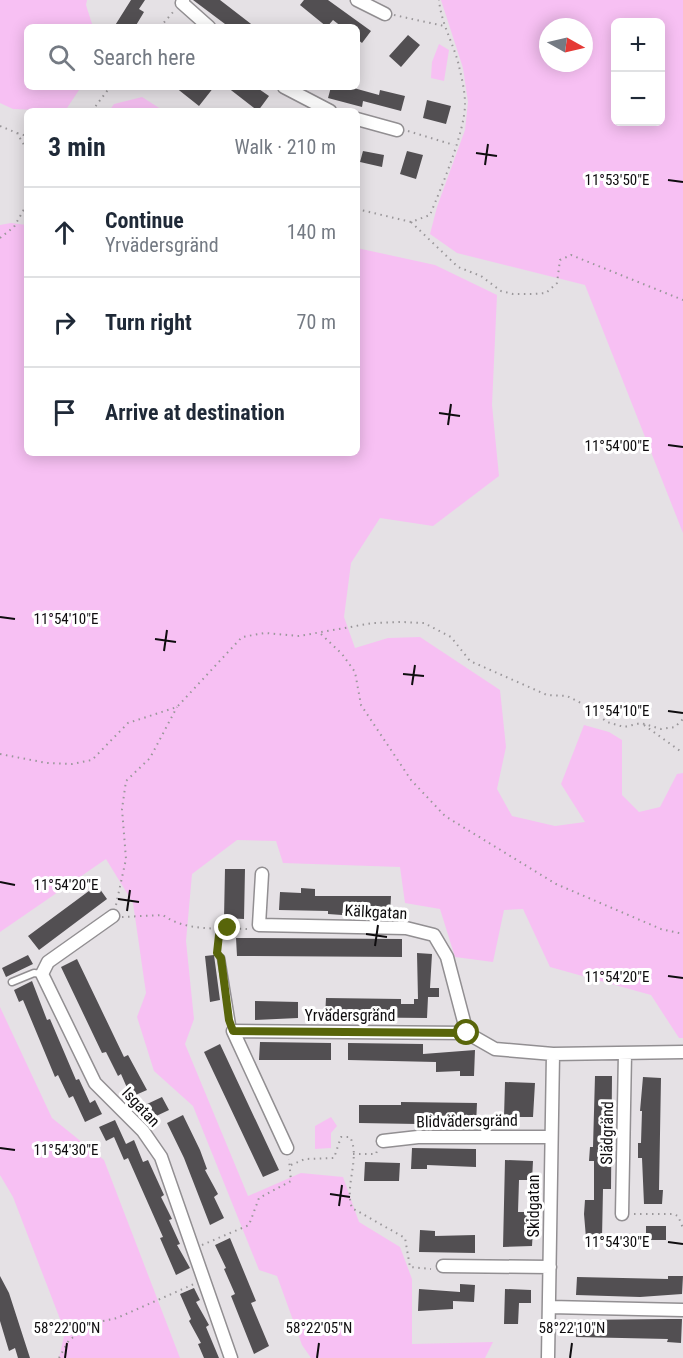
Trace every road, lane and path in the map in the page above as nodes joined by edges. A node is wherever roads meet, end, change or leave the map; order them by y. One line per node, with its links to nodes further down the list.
1 (357, 0): 4 (street)
2 (439, 0): 7 (path)
3 (182, 1): 5 (path); 6 (street)
4 (385, 14): 7 (path)
5 (163, 24)
6 (206, 24)
7 (444, 26): 18 (path)
8 (108, 90): 10 (path)
9 (290, 90): 11 (street)
10 (94, 108)
11 (324, 108)
12 (360, 120): 14 (street)
13 (0, 126): 15 (path)
14 (398, 130): 18 (path)
15 (16, 133): 16 (path); 17 (path)
16 (24, 135)
17 (24, 145)
18 (454, 145): 21 (path)
19 (24, 209): 22 (path)
20 (360, 210): 21 (path)
21 (411, 222): 23 (path)
22 (0, 238)
23 (683, 300)
24 (321, 634): 25 (path); 27 (path); 34 (path)
25 (177, 707): 28 (path); 31 (path)
26 (683, 719): 27 (path)
27 (640, 723): 29 (path)
28 (0, 753)
29 (683, 753)
30 (262, 874): 32 (street)
31 (113, 916): 33 (path); 36 (street)
32 (260, 925): 33 (path); 39 (street, Kälkgatan)
33 (228, 928): 35 (path)
34 (683, 934)
35 (221, 958): 38 (lane)
36 (42, 974): 37 (lane); 50 (street, Isgatan)
37 (12, 982)
38 (233, 1031): 39 (street, Yrvädersgränd); 45 (street)
39 (467, 1033): 41 (street)
40 (683, 1052): 42 (street)
41 (553, 1053): 42 (street); 43 (street, Skidgatan)
42 (625, 1053): 48 (street, Slädgränd)
43 (550, 1137): 44 (street, Blidvädersgränd); 52 (street, Skidgatan)
44 (383, 1141): 46 (path)
45 (287, 1148): 47 (path)
46 (353, 1154): 47 (path); 51 (path)
47 (291, 1165): 50 (path)
48 (622, 1214): 49 (path)
49 (683, 1228)
50 (195, 1249): 53 (street, Isgatan)
51 (443, 1266): 52 (street)
52 (550, 1267): 54 (street, Skidgatan)
53 (205, 1280): 56 (path); 57 (street, Isgatan)
54 (550, 1308): 55 (street); 58 (street, Skidgatan)
55 (683, 1310)
56 (59, 1358)
57 (231, 1358)
58 (548, 1358)

